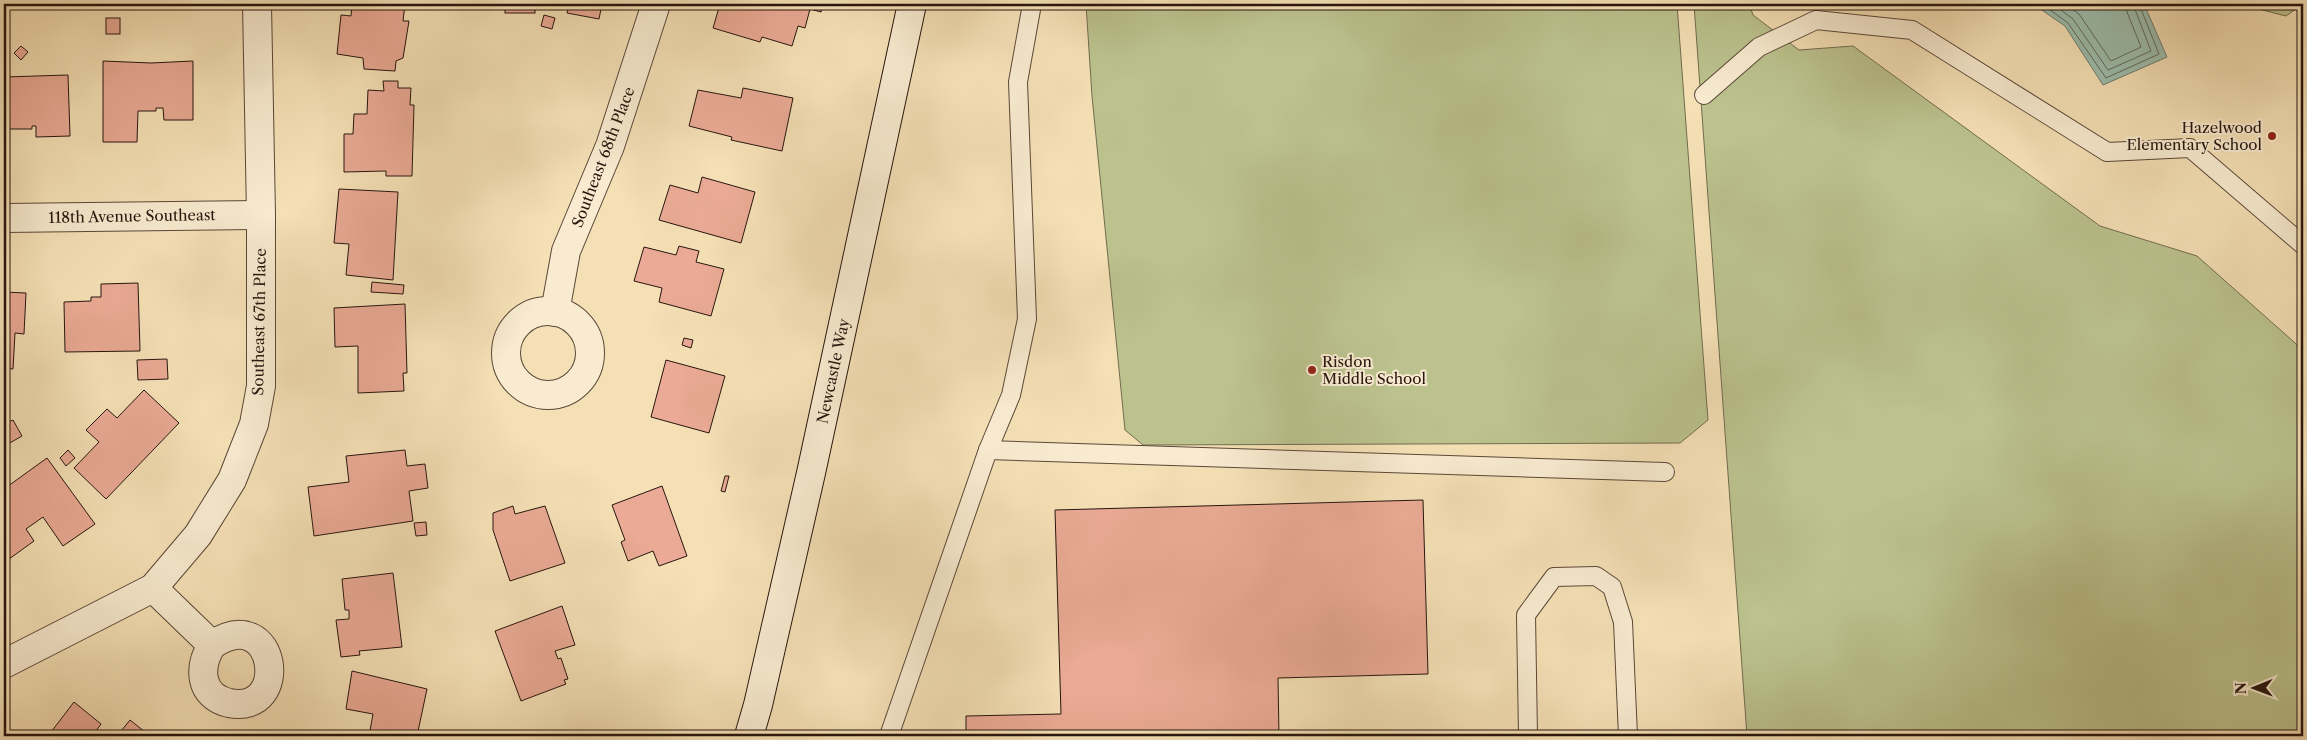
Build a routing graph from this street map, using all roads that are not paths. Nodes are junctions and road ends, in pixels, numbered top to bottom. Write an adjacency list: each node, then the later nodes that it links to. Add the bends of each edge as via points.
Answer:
1 (257, 4): 6 (street, Southeast 67th Place)
2 (656, 4): 9 (street, Southeast 68th Place, via 610,146 566,251)
3 (912, 4): 15 (street, Newcastle Way, via 811,473)
4 (1032, 4): 10 (lane, via 1018,82 1027,319 1011,395)
5 (1704, 95): 8 (lane, via 1759,47 1816,20 1912,30 2107,152 2190,148)
6 (261, 215): 7 (street, 118th Avenue Southeast); 12 (street, Southeast 67th Place, via 261,386 254,424 232,480 198,535)
7 (4, 218)
8 (2303, 245)
9 (555, 312): 9 (street, via 535,312 522,319 506,343 510,372 518,383 547,403 573,386 583,376 589,362 590,348 585,334 576,322)
10 (988, 450): 11 (lane); 16 (lane)
11 (1665, 472)
12 (153, 588): 13 (street); 14 (street)
13 (212, 645)
14 (4, 664)
15 (749, 736)
16 (890, 736)
17 (1528, 736): 18 (lane, via 1526,615 1554,577 1596,576 1612,587 1623,622)
18 (1628, 736)

